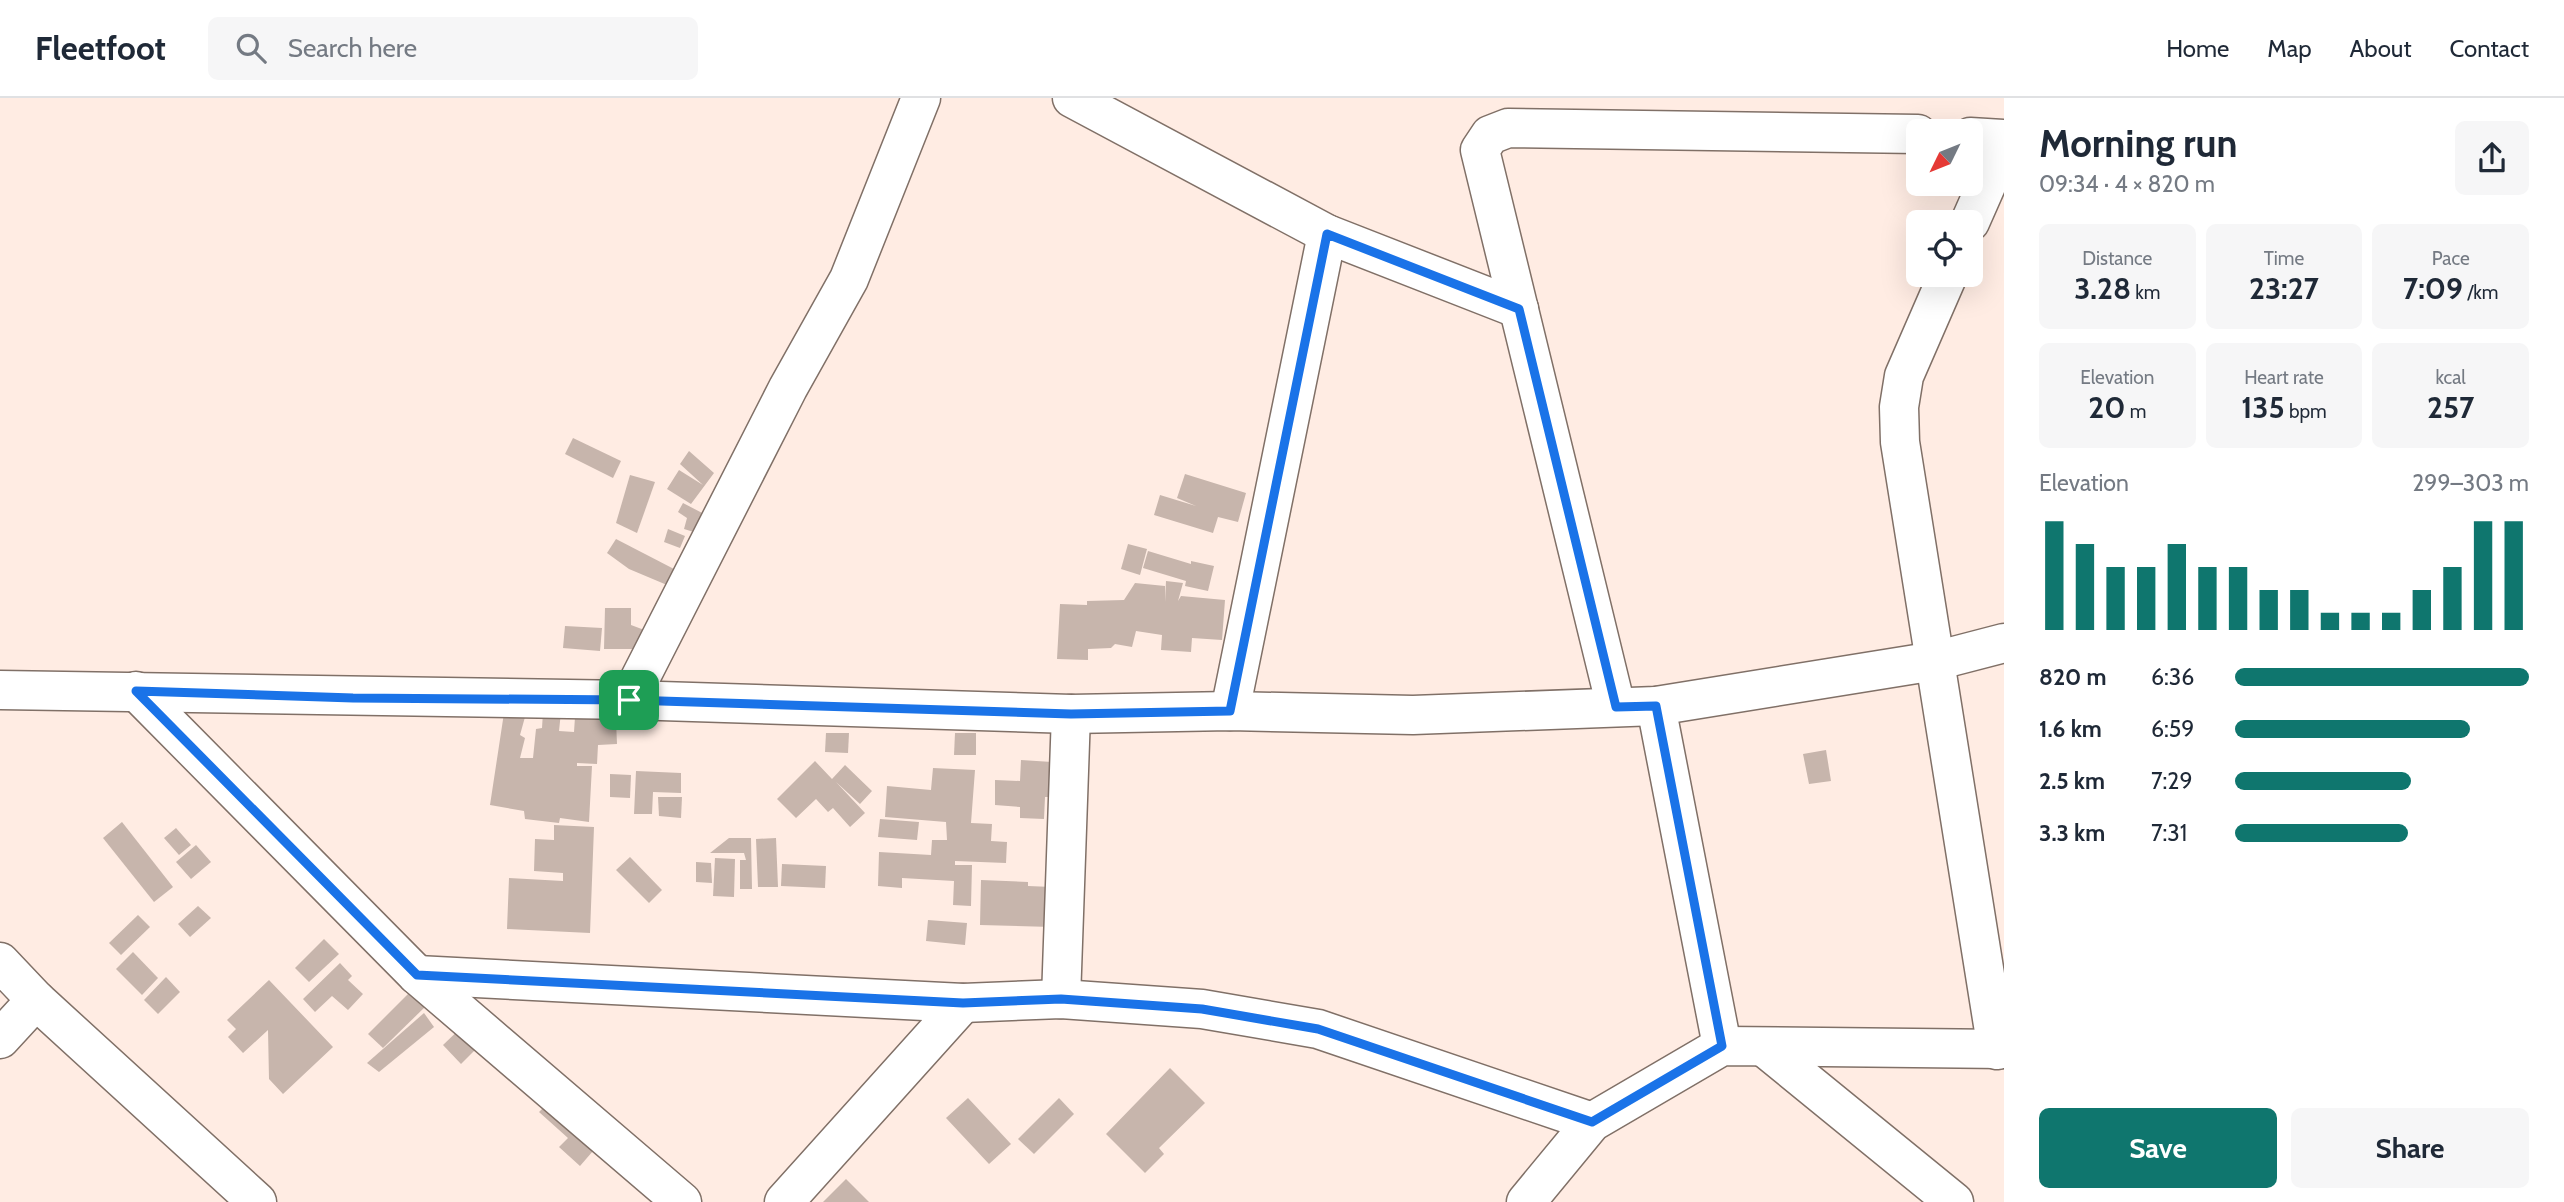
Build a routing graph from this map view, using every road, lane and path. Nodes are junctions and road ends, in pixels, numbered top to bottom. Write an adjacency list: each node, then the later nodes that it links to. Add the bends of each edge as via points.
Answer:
1 (921, 98): 15 (street, via 849,279 788,388)
2 (1072, 98): 8 (street)
3 (1906, 134): 10 (street, via 1508,128 1490,135 1480,150)
4 (1983, 138): 5 (street)
5 (2004, 139)
6 (2004, 145): 7 (street)
7 (1975, 210)
8 (1327, 234): 10 (street); 18 (street)
9 (1943, 287): 12 (street, via 1904,376 1899,407 1900,442)
10 (1519, 309): 17 (street)
11 (2004, 643): 12 (street)
12 (1935, 661): 16 (street); 28 (street)
13 (0, 690): 14 (street)
14 (136, 691): 15 (street); 21 (street)
15 (629, 700): 19 (street)
16 (1656, 706): 17 (street); 26 (street)
17 (1616, 707): 18 (street, via 1413,715)
18 (1230, 711): 19 (street)
19 (1071, 714): 22 (street)
20 (0, 962): 23 (street)
21 (417, 975): 24 (street); 31 (street)
22 (1061, 999): 24 (street); 29 (street, via 1202,1009 1318,1029)
23 (36, 1000): 25 (street); 30 (street)
24 (963, 1003): 32 (street)
25 (0, 1039)
26 (1722, 1046): 27 (street); 29 (street)
27 (1764, 1046): 28 (street); 34 (street)
28 (2000, 1050)
29 (1592, 1122): 33 (street)
30 (257, 1202)
31 (682, 1202)
32 (784, 1202)
33 (1526, 1202)
34 (1954, 1202)

